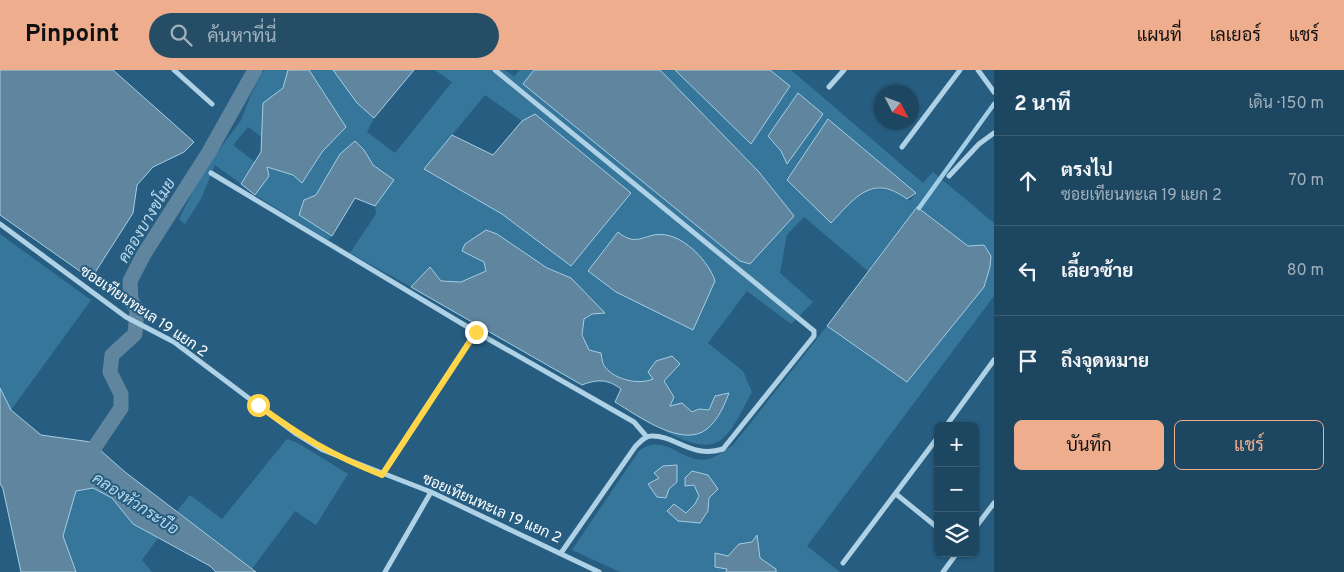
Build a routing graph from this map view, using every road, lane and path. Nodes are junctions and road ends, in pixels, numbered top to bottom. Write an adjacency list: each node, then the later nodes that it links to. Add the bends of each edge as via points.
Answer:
1 (174, 70): 8 (street)
2 (495, 70): 17 (street, via 814,330 814,336 723,449 698,451 658,437)
3 (844, 70): 6 (street)
4 (960, 70): 10 (street)
5 (978, 70): 7 (street)
6 (829, 88)
7 (994, 92)
8 (212, 104)
9 (994, 133): 12 (street)
10 (902, 147)
11 (211, 173): 14 (street)
12 (949, 176)
13 (0, 224): 19 (street, ซอยเทียนทะเล 19 แยก 2, via 126,317 174,342 295,433 323,450)
14 (476, 332): 17 (street, via 634,422); 19 (street)
15 (994, 360): 16 (street)
16 (949, 422)
17 (647, 437): 25 (street, via 635,447)
18 (934, 442): 21 (street)
19 (382, 475): 20 (street, ซอยเทียนทะเล 19 แยก 2)
20 (431, 492): 25 (street, ซอยเทียนทะเล 19 แยก 2); 28 (street)
21 (896, 494): 24 (street); 27 (street)
22 (994, 503): 23 (street)
23 (979, 523)
24 (934, 525)
25 (561, 553): 29 (street, ซอยเทียนทะเล 19 แยก 2)
26 (953, 557): 30 (street)
27 (843, 563)
28 (385, 572)
29 (599, 572)
30 (943, 572)

